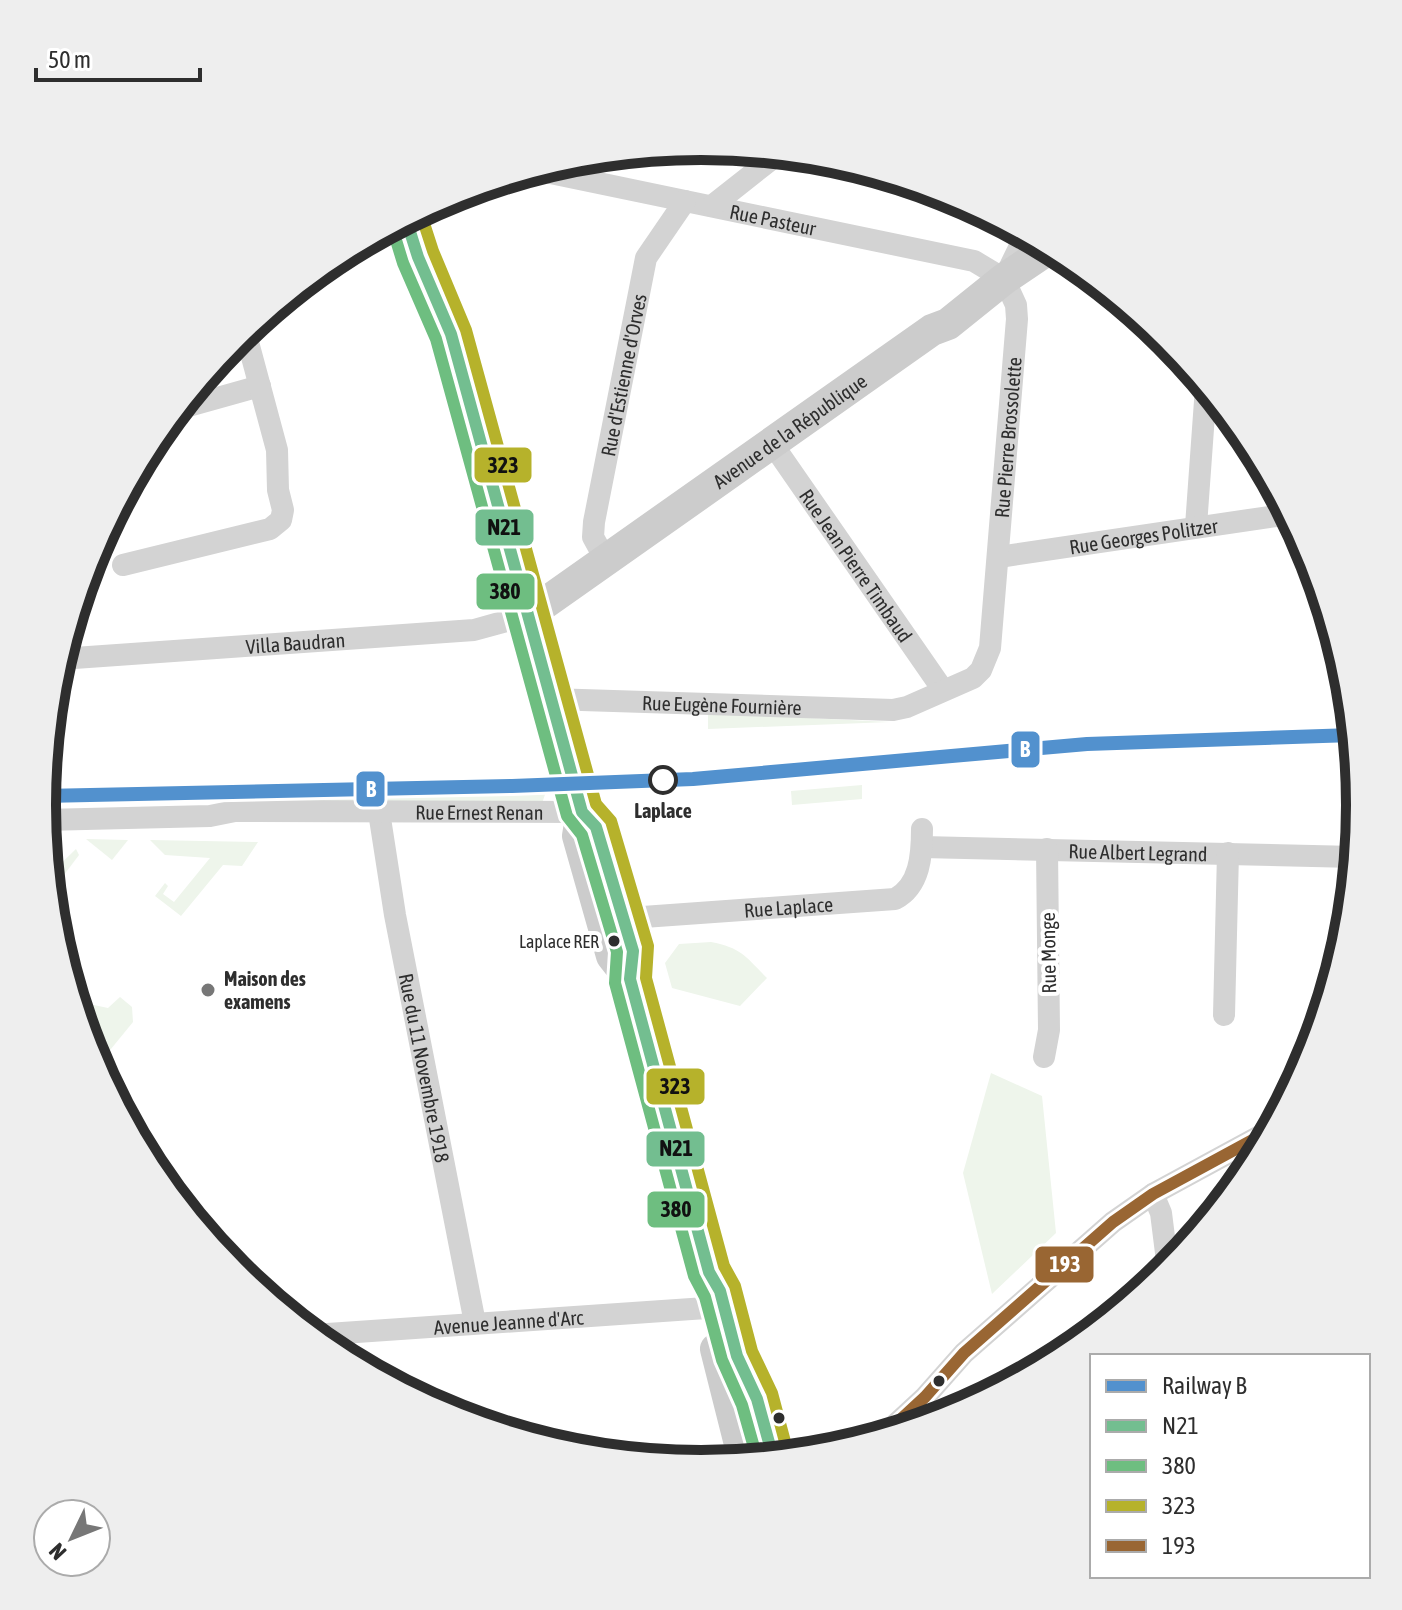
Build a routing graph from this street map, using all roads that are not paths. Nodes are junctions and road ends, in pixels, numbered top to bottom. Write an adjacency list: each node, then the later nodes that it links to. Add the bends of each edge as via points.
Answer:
1 (766, 164): 4 (street)
2 (561, 175): 3 (street, Rue Pasteur)
3 (685, 201): 4 (street, Rue Pasteur); 17 (street, Rue d'Estienne d'Orves, via 646,258 594,522 593,537)
4 (712, 206): 8 (street, Rue Pasteur, via 974,261)
5 (410, 230): 19 (main road, via 451,334)
6 (1020, 244): 8 (street)
7 (1039, 256): 8 (main road, Avenue de la République)
8 (1004, 279): 13 (main road, Avenue de la République, via 948,324); 16 (street, Rue Pierre Brossolette, via 1017,319)
9 (249, 345): 10 (street)
10 (260, 386): 12 (street); 18 (street, via 277,450 283,510 279,523)
11 (1205, 402): 15 (street)
12 (196, 404)
13 (771, 442): 17 (main road, Avenue de la République); 21 (street, Rue Jean Pierre Timbaud)
14 (1277, 516): 15 (street, Rue Georges Politzer)
15 (1196, 526): 16 (street, Rue Georges Politzer)
16 (999, 557): 21 (street, Rue Pierre Brossolette, via 990,648 981,670)
17 (605, 559): 19 (main road, Avenue de la République)
18 (123, 565)
19 (528, 615): 20 (street, Villa Baudran, via 474,630); 22 (main road)
20 (73, 658)
21 (943, 690): 22 (street, Rue Eugène Fournière, via 893,710)
22 (550, 699): 24 (main road)
23 (379, 812): 24 (street, Rue Ernest Renan); 25 (street, Rue Ernest Renan, via 235,811); 38 (street, Rue du 11 Novembre 1918)
24 (582, 812): 30 (main road, via 578,836)
25 (56, 820)
26 (922, 838): 27 (street, Rue Albert Legrand); 30 (street, Rue Laplace, via 914,883 895,899)
27 (1047, 849): 28 (street, Rue Albert Legrand); 32 (street, Rue Monge, via 1049,1030)
28 (1228, 853): 29 (street, Rue Albert Legrand); 31 (street)
29 (1344, 857)
30 (612, 919): 36 (main road, via 612,956 630,979)
31 (1224, 1015)
32 (1044, 1057)
33 (1252, 1140): 34 (street)
34 (1153, 1194): 35 (street); 41 (street, via 1113,1222 964,1353)
35 (1166, 1252)
36 (709, 1272): 37 (main road); 40 (main road, via 720,1291 737,1356)
37 (706, 1308): 38 (street, Avenue Jeanne d'Arc); 40 (main road)
38 (475, 1323): 39 (street, Avenue Jeanne d'Arc)
39 (332, 1334)
40 (737, 1387): 42 (main road, via 757,1399); 43 (street); 44 (main road)
41 (903, 1418)
42 (770, 1446)
43 (751, 1448)
44 (743, 1449)

